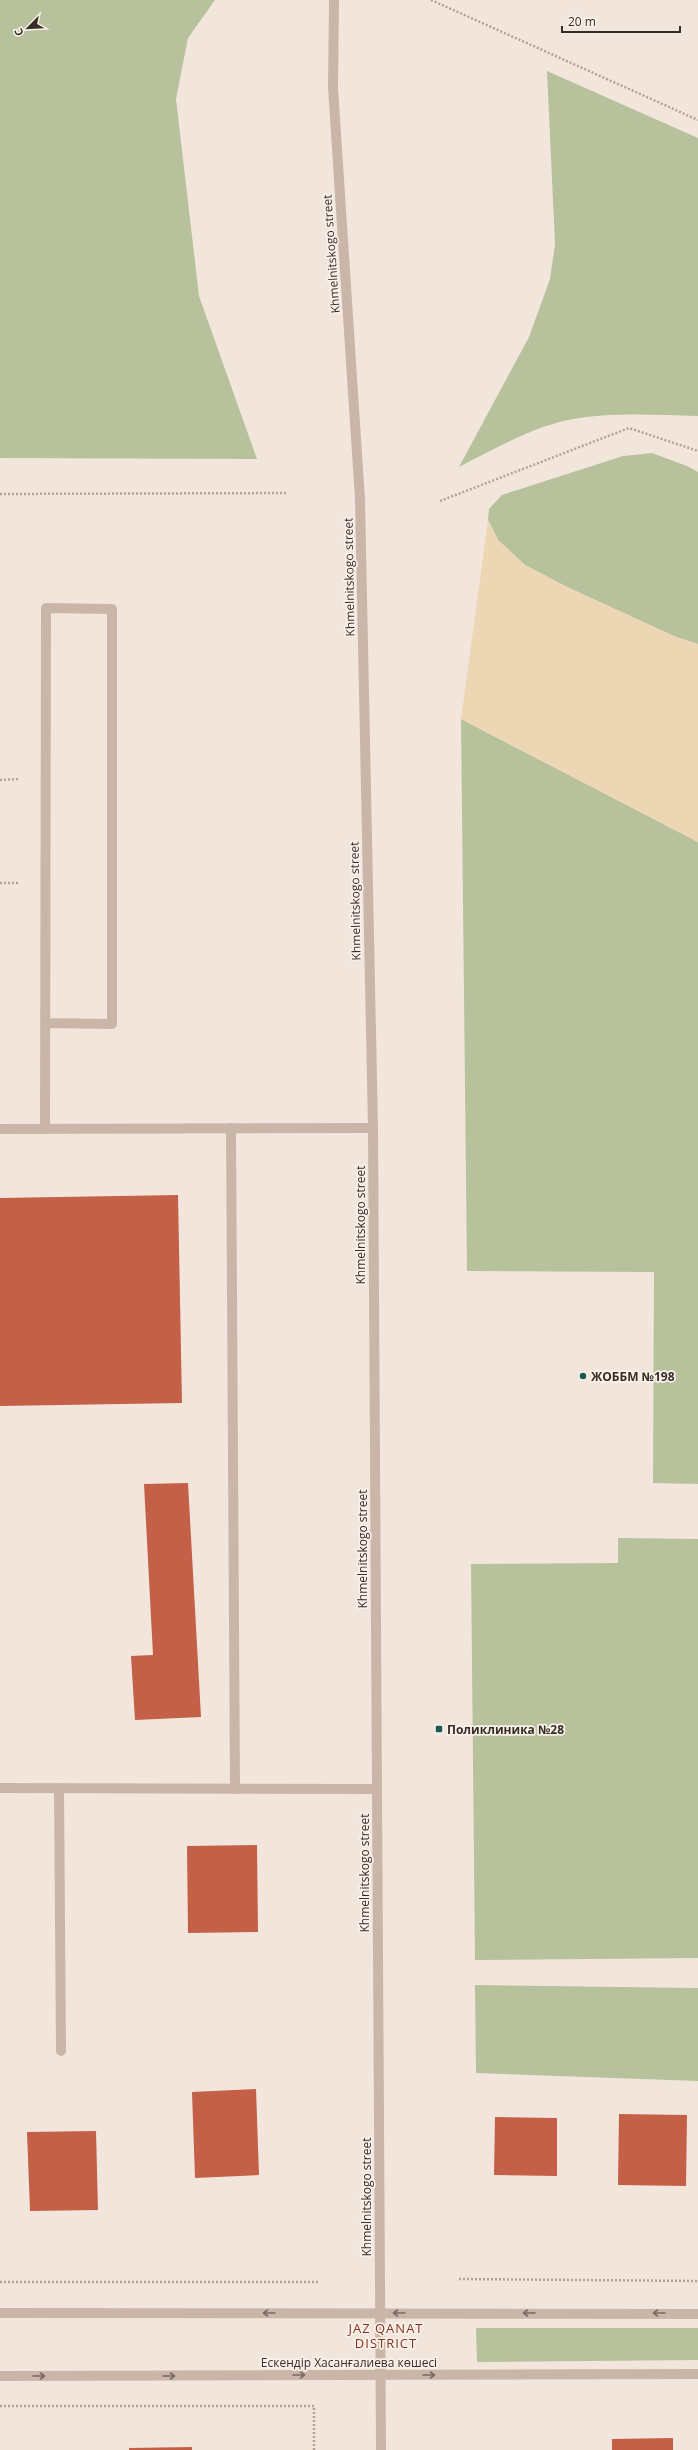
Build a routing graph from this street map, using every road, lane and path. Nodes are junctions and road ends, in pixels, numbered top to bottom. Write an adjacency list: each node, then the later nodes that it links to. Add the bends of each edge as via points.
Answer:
1 (334, 0): 10 (street, Khmelnitskogo street, via 333,88 360,499)
2 (432, 0): 3 (path)
3 (698, 120)
4 (698, 451): 7 (path, via 629,428)
5 (288, 493): 6 (path)
6 (0, 494)
7 (440, 501)
8 (45, 1023): 8 (street, via 46,608 112,609 112,1024); 12 (street)
9 (231, 1128): 10 (street); 12 (street); 15 (street)
10 (373, 1128): 16 (street, Khmelnitskogo street)
11 (0, 1129): 12 (street)
12 (45, 1129)
13 (0, 1788): 14 (street)
14 (59, 1788): 15 (street); 17 (street)
15 (235, 1789): 16 (street)
16 (377, 1789): 23 (street, Khmelnitskogo street)
17 (61, 2051)
18 (459, 2279): 19 (path)
19 (698, 2281)
20 (0, 2282): 21 (path)
21 (318, 2282)
22 (0, 2313): 23 (street, one-way to 22)
23 (380, 2313): 24 (street, one-way to 23); 26 (street, Khmelnitskogo street)
24 (698, 2314)
25 (698, 2374): 26 (street, Ескендір Хасанғалиева көшесі, one-way to 25)
26 (380, 2375): 27 (street, Ескендір Хасанғалиева көшесі, one-way to 26); 30 (street, Khmelnitskogo street)
27 (0, 2376)
28 (0, 2406): 29 (path, via 314,2406)
29 (314, 2450)
30 (381, 2450)

